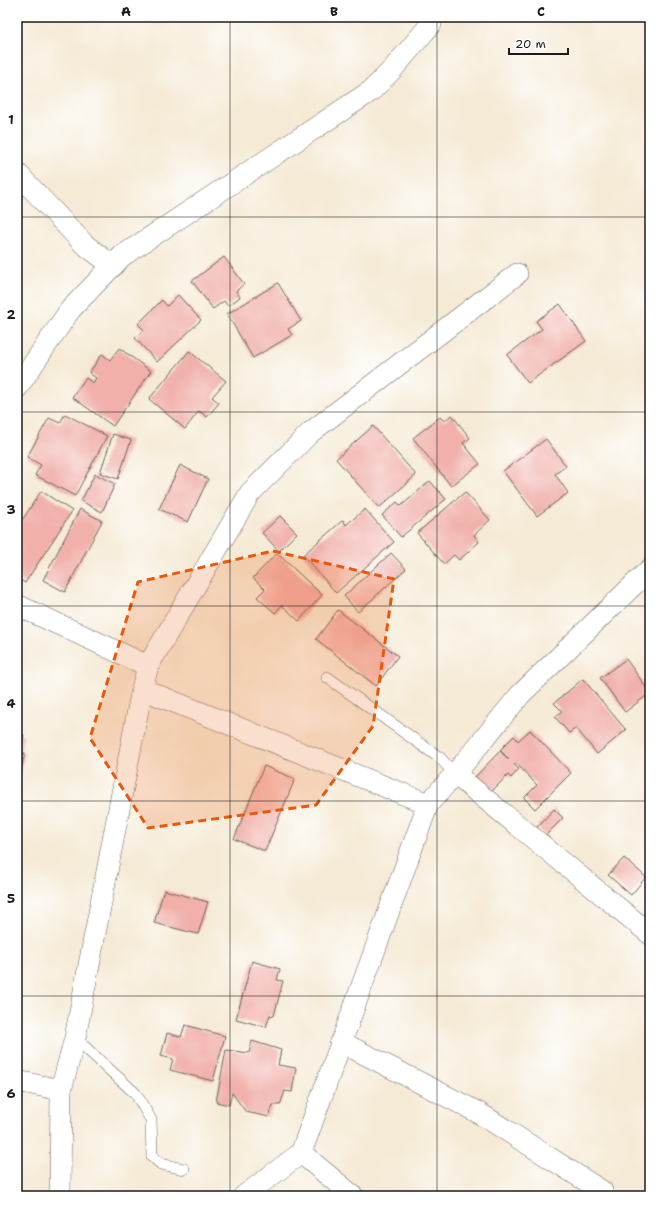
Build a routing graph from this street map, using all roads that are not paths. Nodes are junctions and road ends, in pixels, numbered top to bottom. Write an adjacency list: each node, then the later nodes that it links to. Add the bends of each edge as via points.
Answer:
1 (431, 24): 3 (street, via 371,91 122,256)
2 (17, 173): 3 (street, via 84,244)
3 (113, 266): 5 (street, via 70,310)
4 (517, 274): 8 (street, via 311,432 270,471 250,493)
5 (17, 388)
6 (650, 569): 11 (street, via 520,696)
7 (17, 605): 8 (street)
8 (148, 666): 10 (street)
9 (327, 677): 11 (lane, via 440,758)
10 (142, 689): 12 (street); 14 (street)
11 (455, 774): 12 (street); 13 (street)
12 (428, 804): 15 (street)
13 (650, 934)
14 (74, 1038): 17 (street); 19 (lane, via 136,1094 151,1120 152,1156 161,1164)
15 (341, 1042): 18 (street); 20 (street, via 479,1113)
16 (17, 1081): 17 (street)
17 (61, 1090): 21 (street)
18 (301, 1153): 22 (street); 23 (street)
19 (184, 1169)
20 (602, 1191)
21 (60, 1196)
22 (244, 1196)
23 (353, 1196)

